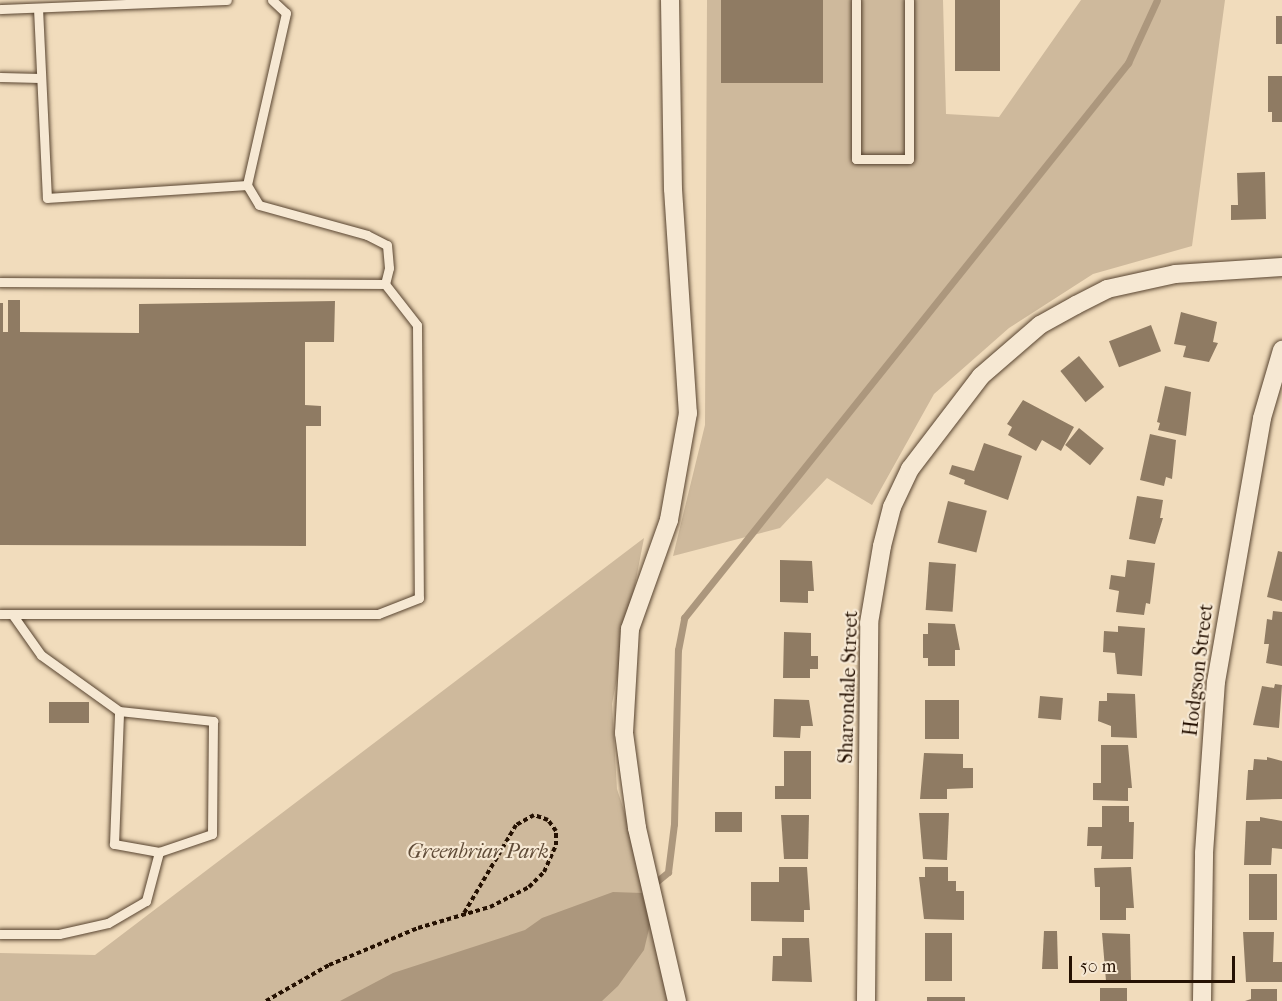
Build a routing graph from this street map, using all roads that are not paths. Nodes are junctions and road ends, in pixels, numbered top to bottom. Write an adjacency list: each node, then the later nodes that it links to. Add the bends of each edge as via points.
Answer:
1 (227, 0): 6 (lane)
2 (272, 0): 10 (lane, via 286,14)
3 (670, 0): 20 (street, via 673,189 688,413 669,520 630,629 624,733 637,828)
4 (856, 0): 5 (lane, via 856,159 909,159)
5 (909, 0)
6 (38, 8): 7 (lane); 9 (lane)
7 (0, 9)
8 (0, 77): 9 (lane)
9 (40, 78): 10 (lane, via 47,198)
10 (247, 185): 13 (lane, via 259,205 367,235 387,245 389,268)
11 (1282, 267): 21 (street, Sharondale Street, via 1175,274 1107,289 1076,305 1040,325 981,376 910,469 892,507 869,623)
12 (0, 282): 13 (lane)
13 (385, 284): 16 (lane, via 417,325 419,598 378,614)
14 (1282, 350): 22 (street, Hodgson Street, via 1262,418 1216,682 1204,854)
15 (0, 614): 16 (lane)
16 (12, 614): 17 (lane, via 41,655)
17 (119, 711): 18 (lane, via 114,843); 18 (lane, via 213,721 212,834)
18 (159, 852): 19 (lane, via 146,901 108,923 58,934)
19 (0, 934)
20 (677, 1001)
21 (866, 1001)
22 (1202, 1001)

